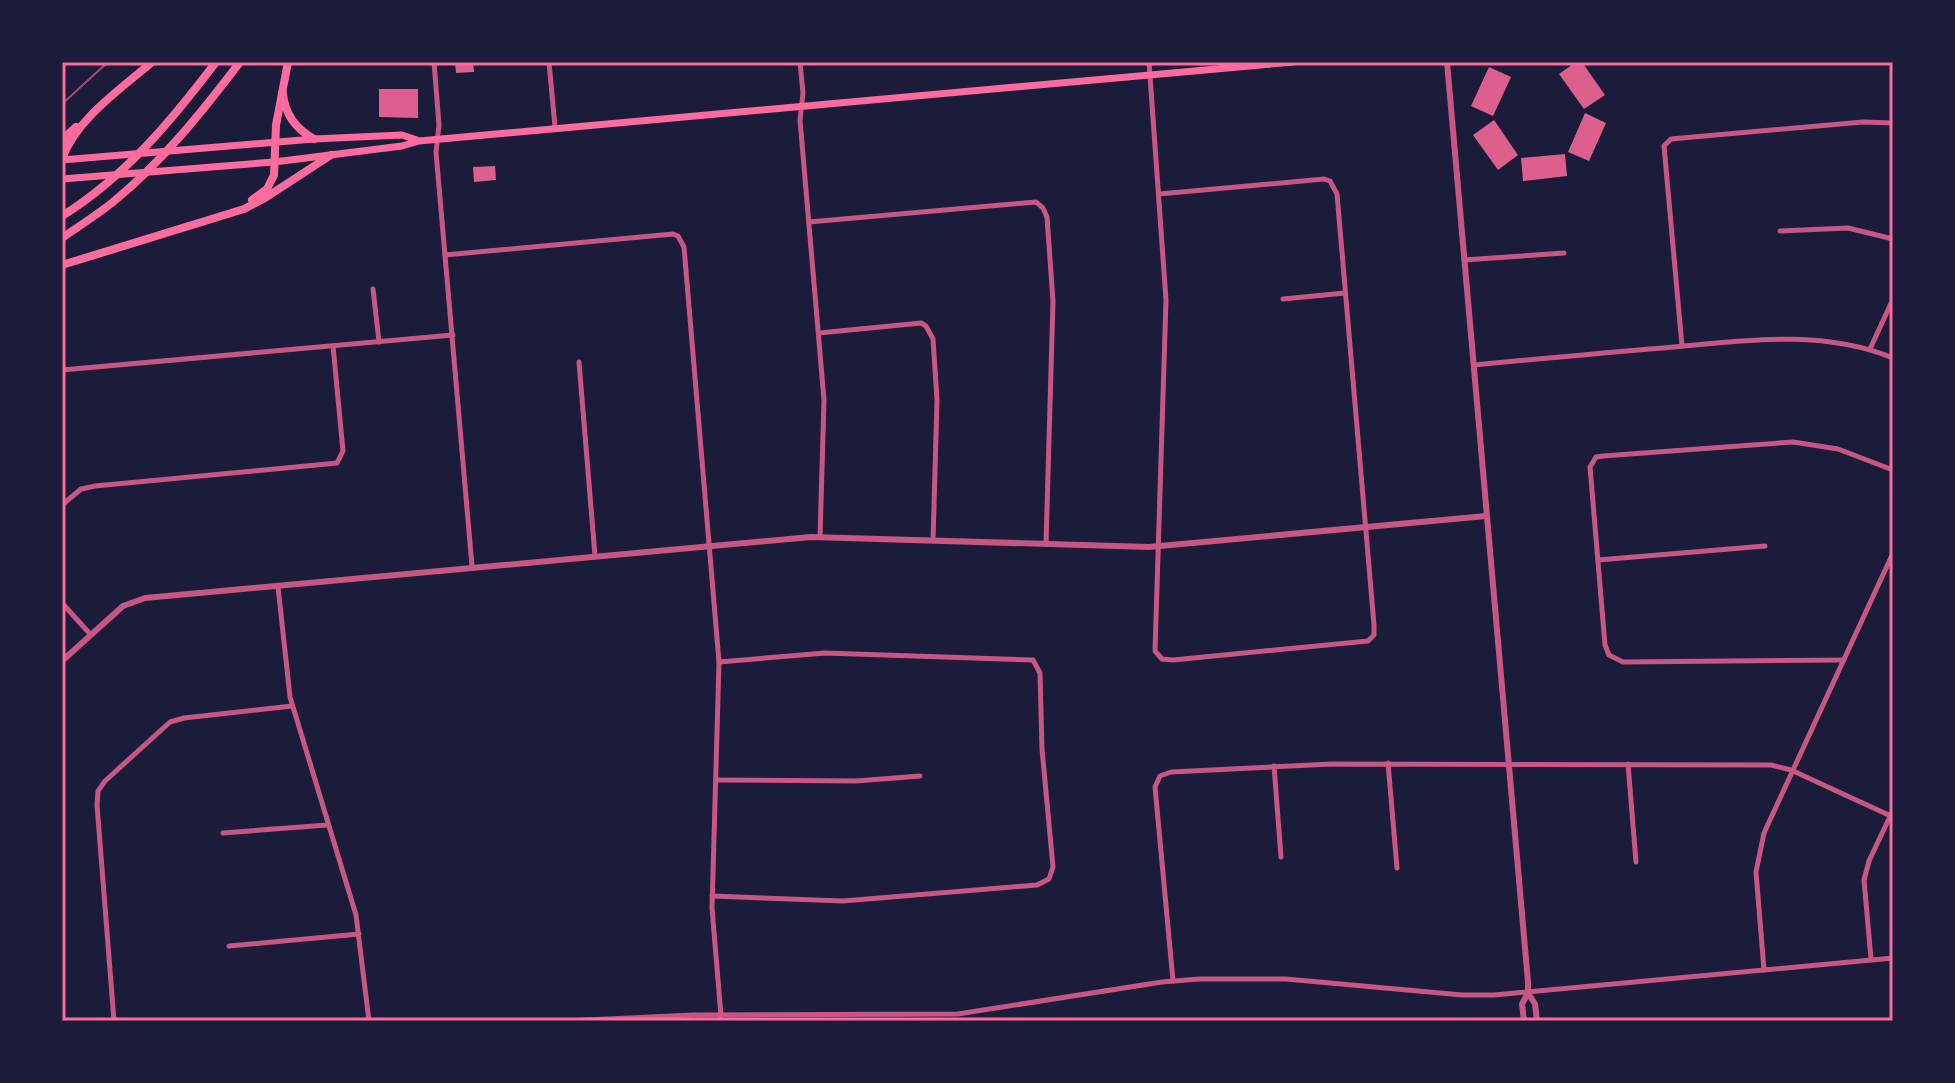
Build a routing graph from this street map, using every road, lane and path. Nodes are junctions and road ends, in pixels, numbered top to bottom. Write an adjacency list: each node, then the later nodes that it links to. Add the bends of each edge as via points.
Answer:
1 (152, 62): 14 (highway)
2 (216, 62): 27 (highway, via 112,180)
3 (240, 62): 31 (highway, via 189,127 114,202)
4 (288, 62): 12 (highway)
5 (434, 62): 18 (street)
6 (549, 62): 16 (street)
7 (800, 62): 13 (street)
8 (1149, 62): 11 (street)
9 (1293, 62): 11 (main road)
10 (1447, 62): 35 (street)
11 (1149, 75): 13 (main road); 26 (street)
12 (284, 78): 17 (highway, via 287,113); 21 (highway)
13 (801, 105): 16 (main road); 28 (street)
14 (93, 115): 19 (highway); 23 (highway, via 69,141)
15 (1893, 123): 45 (street, via 1667,142)
16 (555, 127): 18 (main road)
17 (314, 139): 20 (main road, via 402,135); 21 (main road)
18 (438, 139): 20 (main road); 34 (street)
19 (62, 140)
20 (419, 141): 22 (main road)
21 (274, 142): 23 (main road); 24 (highway)
22 (331, 155): 24 (main road); 29 (highway, via 256,204)
23 (62, 159)
24 (274, 162): 25 (main road); 29 (highway, via 271,183 262,194)
25 (62, 179)
26 (1159, 194): 38 (street, via 1330,181 1337,194); 59 (street, via 1166,300)
27 (62, 216)
28 (809, 222): 41 (street); 57 (street, via 1036,202 1043,208 1053,301)
29 (185, 227): 36 (highway)
30 (1780, 231): 32 (street, via 1848,228)
31 (62, 238)
32 (1893, 239)
33 (1564, 253): 35 (street)
34 (445, 255): 42 (street); 58 (street, via 678,236 684,247)
35 (1463, 260): 49 (street)
36 (62, 265)
37 (373, 289): 43 (street)
38 (1345, 293): 39 (street); 54 (street)
39 (1283, 299)
40 (1893, 299): 46 (street)
41 (819, 333): 55 (street, via 825,409); 56 (street, via 921,323 929,330 937,400)
42 (453, 335): 43 (street); 64 (street)
43 (379, 342): 44 (street)
44 (333, 346): 50 (street); 52 (street, via 343,451 337,463 95,486 81,489)
45 (1682, 346): 46 (street, via 1795,339); 49 (street)
46 (1870, 349): 47 (street)
47 (1893, 358)
48 (579, 362): 62 (street)
49 (1473, 365): 53 (street)
50 (62, 370)
51 (1893, 470): 63 (street, via 1838,449 1793,442 1596,457 1590,473)
52 (62, 505)
53 (1486, 516): 54 (street); 73 (street)
54 (1365, 528): 59 (street); 59 (street, via 1374,625 1368,641 1173,660 1162,659 1154,645)
55 (820, 537): 56 (street); 58 (street)
56 (933, 541): 57 (street)
57 (1046, 544): 59 (street)
58 (710, 546): 62 (street); 70 (street)
59 (1158, 546)
60 (1765, 546): 63 (street)
61 (1893, 553): 68 (street)
62 (595, 556): 64 (street)
63 (1598, 560): 68 (street, via 1606,651 1623,662)
64 (472, 566): 65 (street)
65 (278, 587): 67 (street, via 137,600); 71 (street)
66 (62, 603): 67 (street)
67 (91, 635): 69 (street)
68 (1844, 660): 76 (street)
69 (62, 661)
70 (719, 662): 78 (street); 85 (street, via 825,653 1033,660 1040,673 1053,867 1049,879 1037,885 876,899)
71 (292, 706): 80 (street); 94 (street, via 170,722 100,786 97,805)
72 (1388, 763): 73 (street); 75 (street); 84 (street)
73 (1507, 764): 74 (street); 92 (street)
74 (1628, 764): 76 (street, via 1771,765); 83 (street)
75 (1274, 766): 82 (street); 91 (street, via 1171,772 1157,780)
76 (1791, 770): 79 (street); 90 (street, via 1757,859)
77 (920, 776): 78 (street)
78 (716, 780): 85 (street)
79 (1892, 814): 89 (street, via 1864,880)
80 (327, 825): 81 (street); 86 (street)
81 (223, 833)
82 (1281, 857)
83 (1636, 862)
84 (1397, 868)
85 (712, 896): 93 (street)
86 (359, 934): 87 (street); 95 (street)
87 (229, 946)
88 (1893, 958): 89 (street)
89 (1871, 959): 90 (street)
90 (1764, 970): 92 (street)
91 (1173, 981): 92 (street, via 1274,979 1462,995); 93 (street, via 958,1014)
92 (1528, 993): 97 (street, via 1522,1004); 98 (street)
93 (721, 1016): 96 (street)
94 (114, 1021)
95 (369, 1021)
96 (565, 1021)
97 (1524, 1021)
98 (1537, 1021)

